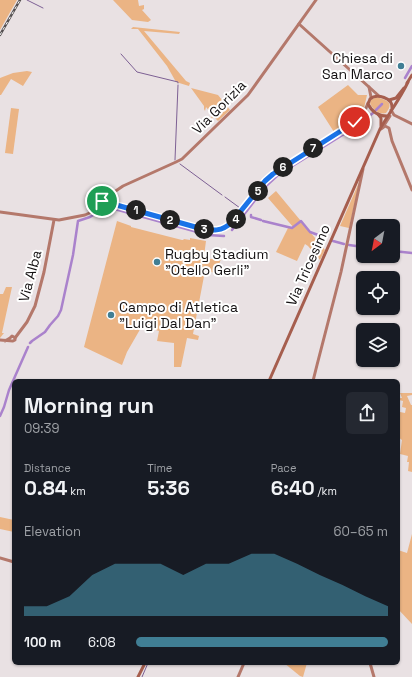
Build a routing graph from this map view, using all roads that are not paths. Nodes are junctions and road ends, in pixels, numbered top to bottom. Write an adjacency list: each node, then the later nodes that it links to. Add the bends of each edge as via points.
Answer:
1 (316, 0): 2 (street, Via Gorizia)
2 (299, 24): 4 (street); 20 (street, Via Gorizia, via 248,95 182,159 121,188)
3 (412, 75): 5 (main road)
4 (369, 87): 6 (street); 7 (street)
5 (402, 93): 8 (main road); 10 (main road)
6 (379, 96): 7 (main road); 8 (main road)
7 (371, 97): 9 (main road)
8 (389, 100): 10 (main road, via 392,104)
9 (368, 103): 11 (main road); 12 (street)
10 (391, 109): 14 (main road); 15 (street)
11 (372, 110): 12 (street); 13 (main road)
12 (364, 113): 20 (street, via 355,122 273,174 237,217 222,229 199,228)
13 (378, 114): 14 (main road); 17 (main road)
14 (389, 116): 15 (street); 17 (main road, Via Tricesimo)
15 (397, 116): 16 (street)
16 (412, 124)
17 (381, 128): 18 (main road, Via Tricesimo); 19 (street, via 389,128)
18 (364, 167): 24 (main road, Via Tricesimo); 25 (street)
19 (412, 190)
20 (104, 203): 22 (street, via 84,215)
21 (0, 212): 22 (street)
22 (54, 220): 23 (street, Via Alba, via 35,306 18,334 5,341)
23 (0, 340)
24 (270, 379)
25 (314, 379)
26 (0, 558): 27 (street)
27 (12, 561)
28 (144, 665): 31 (main road)
29 (243, 665): 32 (street)
30 (371, 665): 33 (street)
31 (138, 677)
32 (238, 677)
33 (374, 677)

